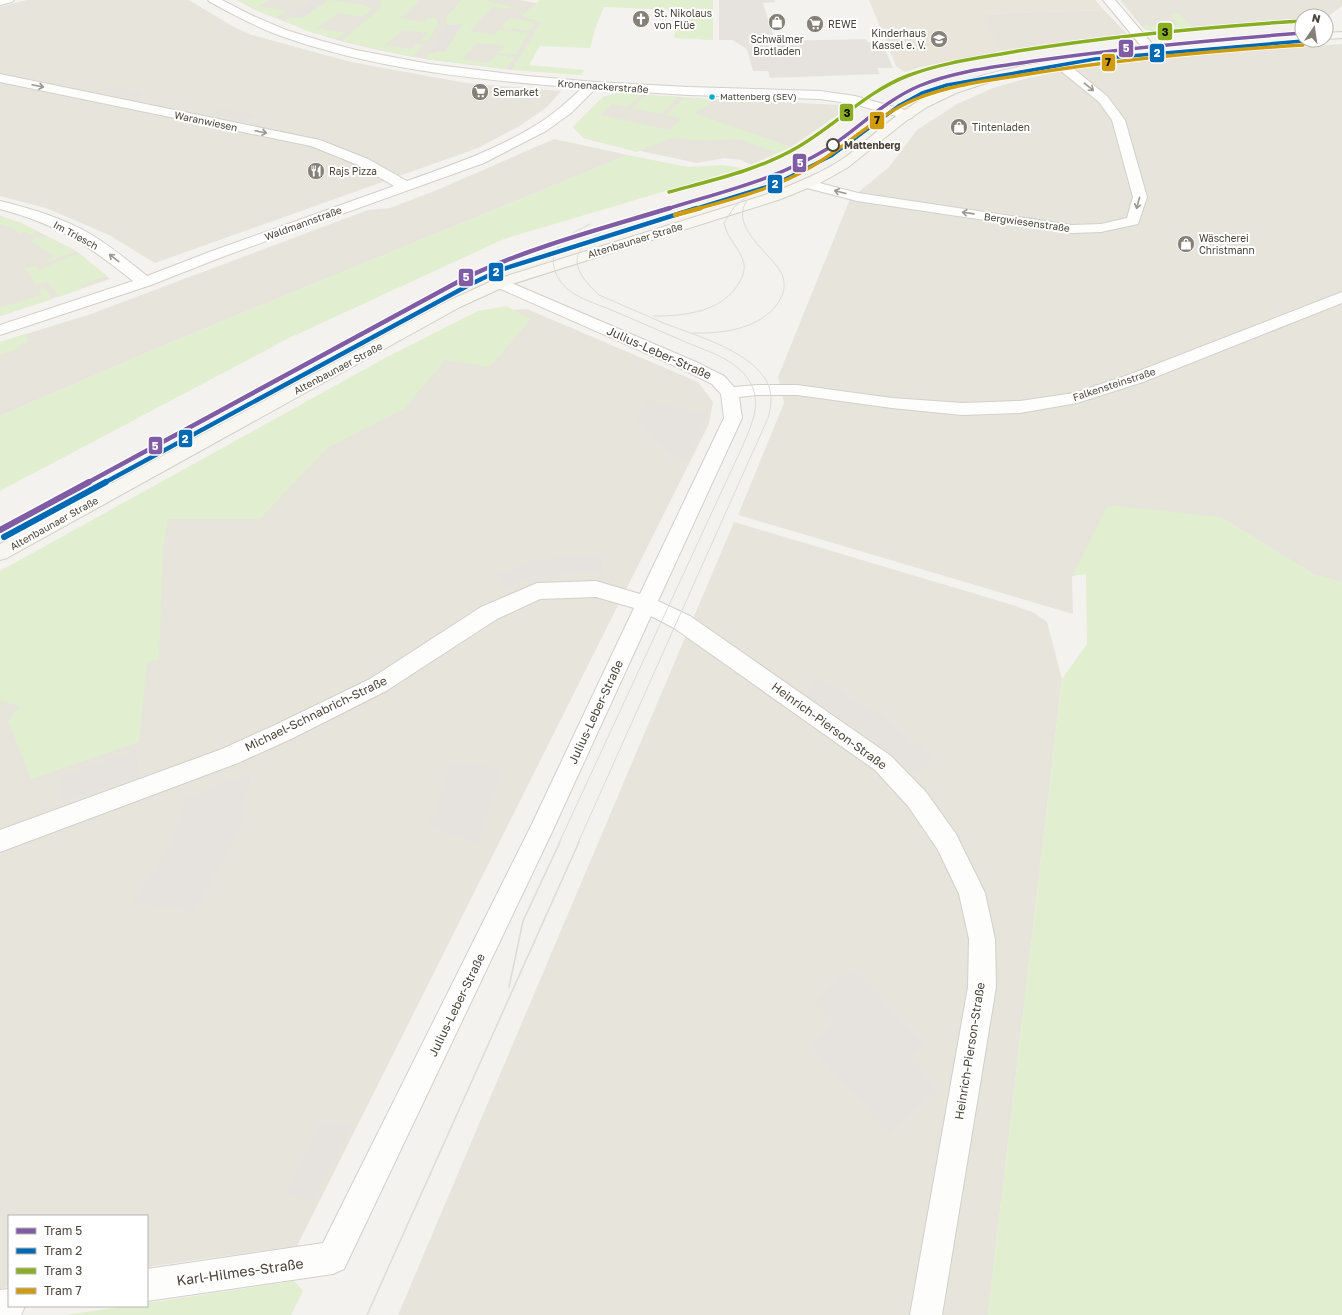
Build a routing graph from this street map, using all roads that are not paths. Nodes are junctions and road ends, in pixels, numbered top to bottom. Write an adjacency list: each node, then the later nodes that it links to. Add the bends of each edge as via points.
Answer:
1 (8, 0): 4 (street)
2 (214, 0): 9 (street, Kronenackerstraße, via 266,27 365,56 460,72)
3 (1109, 0): 6 (street)
4 (0, 2)
5 (1294, 39): 6 (main road, Altenbaunaer Straße)
6 (1151, 50): 7 (main road, Altenbaunaer Straße)
7 (1059, 63): 10 (main road, Altenbaunaer Straße, via 988,78 934,99); 11 (street, Bergwiesenstraße, one-way to 11, via 1103,99 1118,120 1140,197 1133,221 1101,228 1072,229 857,197)
8 (0, 78): 12 (street, Waranwiesen, one-way to 12, via 315,143 363,162)
9 (591, 86): 10 (street, Kronenackerstraße, via 839,97); 12 (street, Waldmannstraße, via 566,110 541,128 479,160)
10 (907, 115): 11 (main road, Altenbaunaer Straße, via 832,172)
11 (808, 184): 15 (main road, Altenbaunaer Straße)
12 (405, 186): 14 (street, Waldmannstraße)
13 (0, 205): 14 (street, Im Triesch, one-way to 13, via 97,245 63,226)
14 (145, 282): 17 (street, Waldmannstraße)
15 (500, 283): 18 (street, Julius-Leber-Straße, via 690,366 718,380); 19 (main road, Altenbaunaer Straße, via 454,304)
16 (1342, 297): 18 (street, Falkensteinstraße, via 1137,378 1077,398 1020,407 962,409 892,403 797,390)
17 (0, 330)
18 (730, 393): 20 (street, Julius-Leber-Straße, via 733,418)
19 (0, 553)
20 (647, 604): 21 (street, Michael-Schnabrich-Straße, via 596,589 537,592 489,613 378,685 283,732 230,756); 22 (street, Julius-Leber-Straße); 24 (street, Heinrich-Pierson-Straße, via 682,622 883,763 917,799 948,842 972,893 982,939 982,987)
21 (0, 841)
22 (333, 1258): 23 (street, Karl-Hilmes-Straße)
23 (148, 1285)
24 (926, 1315)

